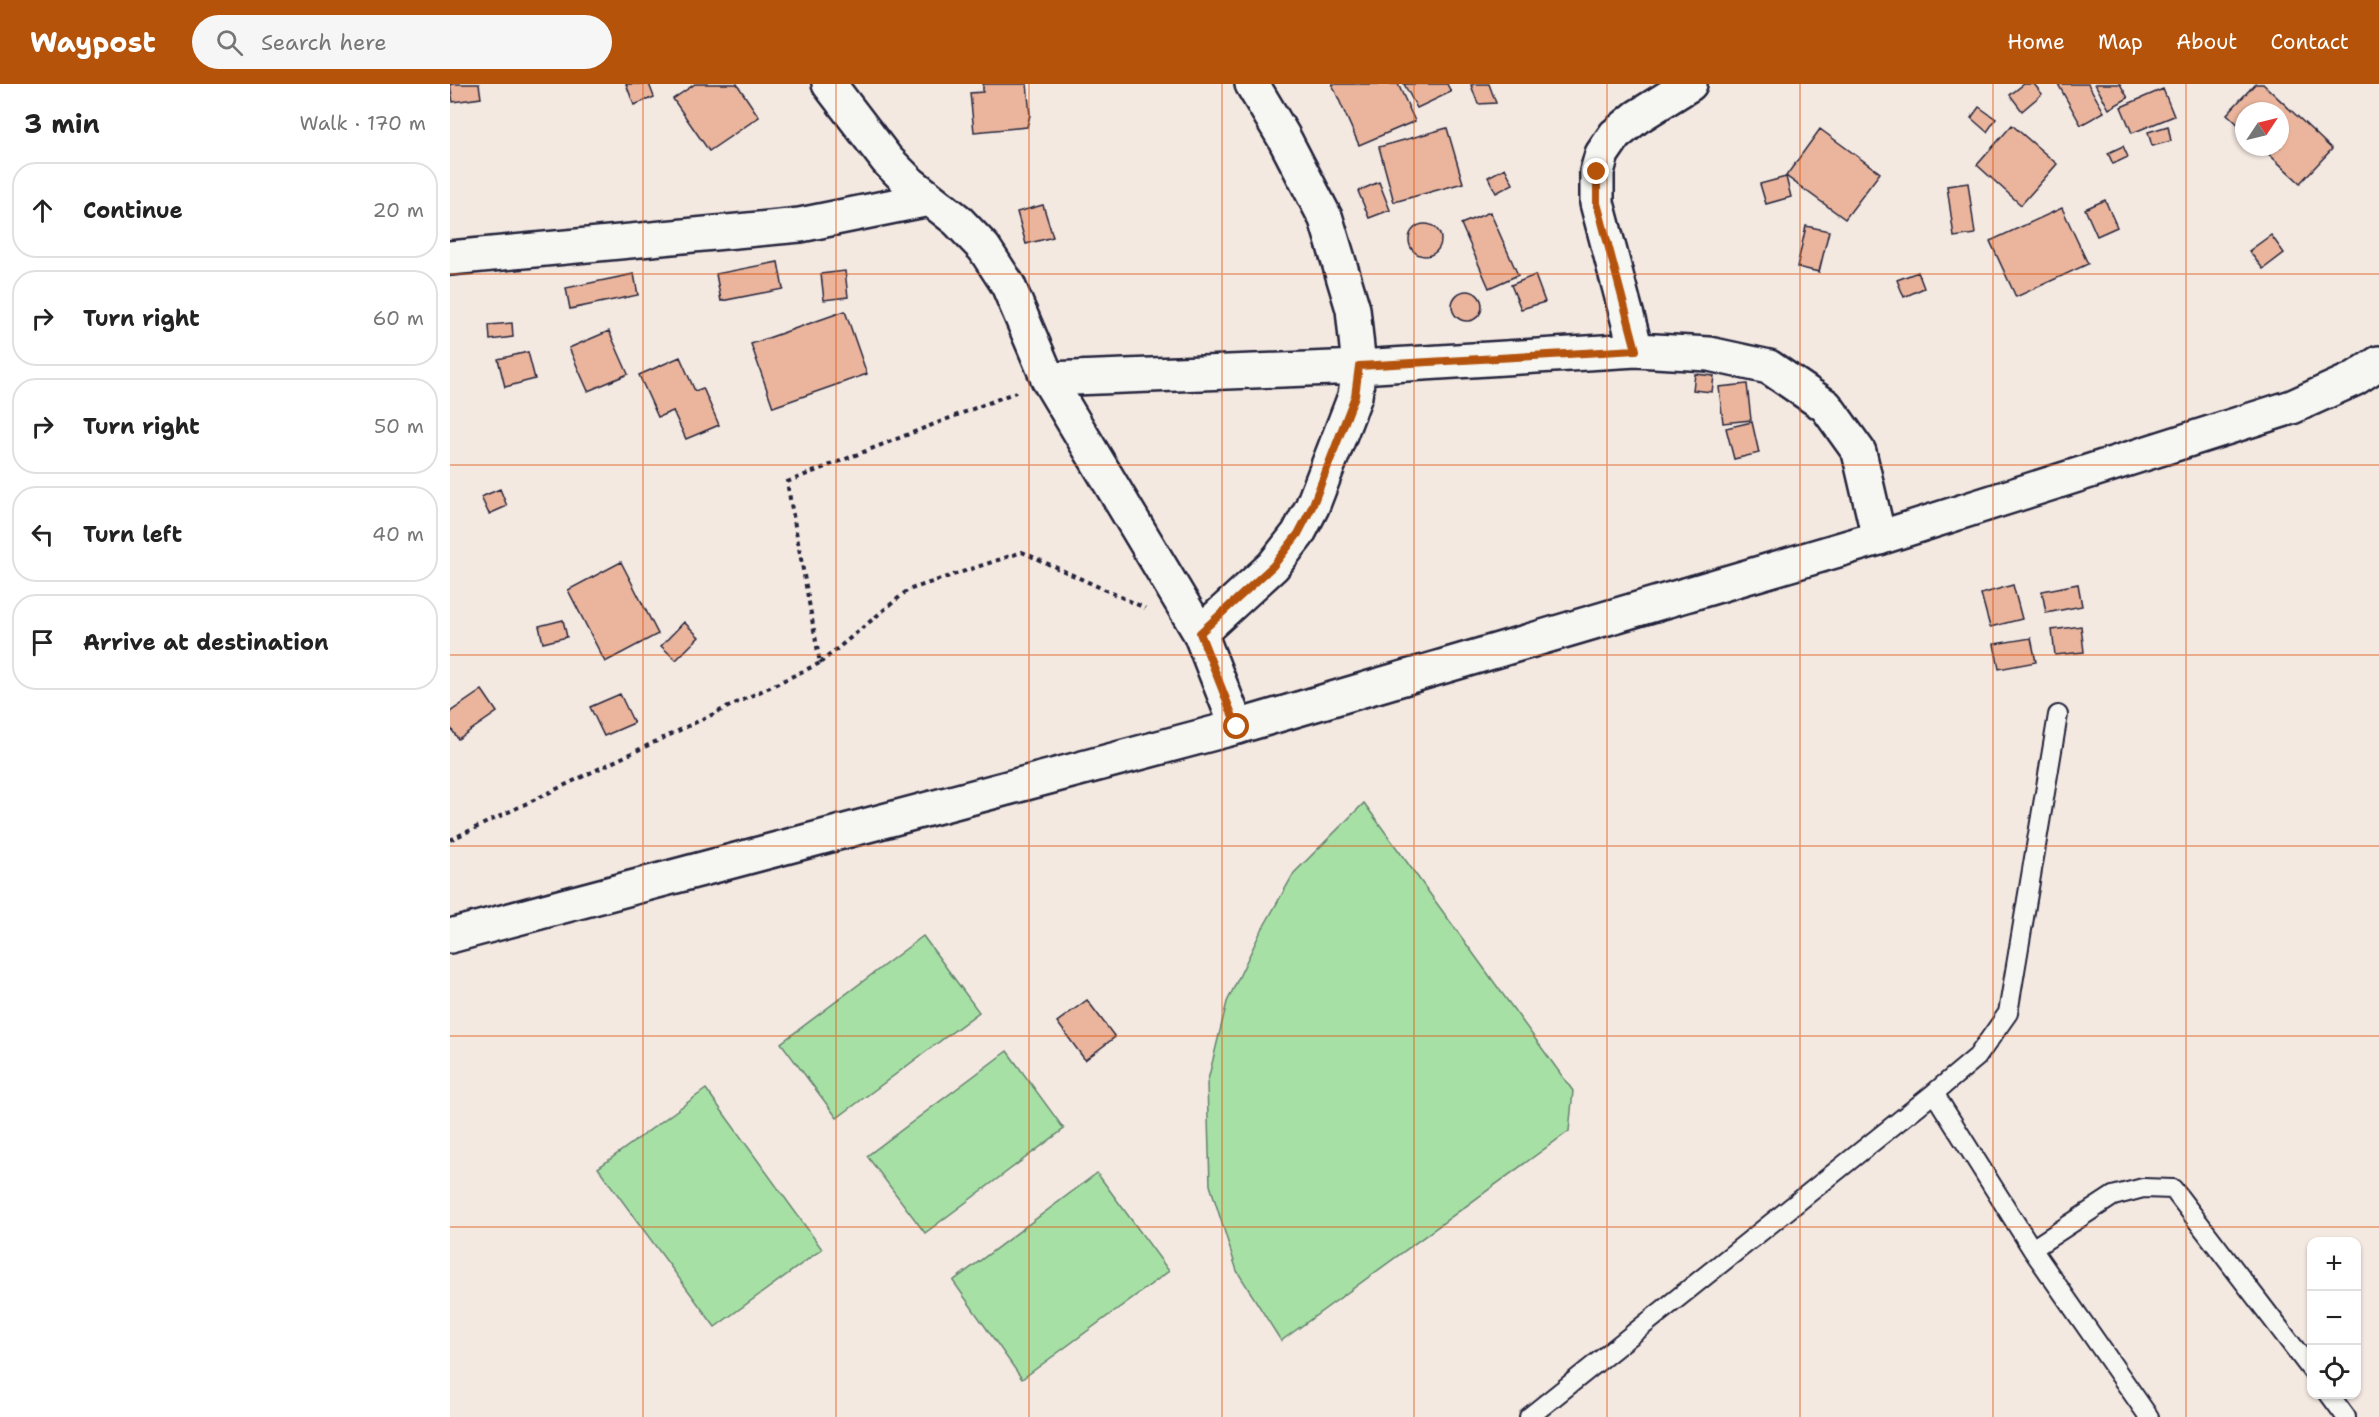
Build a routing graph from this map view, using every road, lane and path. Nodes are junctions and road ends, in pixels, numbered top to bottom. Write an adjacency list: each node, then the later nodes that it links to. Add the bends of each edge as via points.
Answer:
1 (829, 84): 4 (street, via 887,160)
2 (1252, 84): 8 (street, via 1326,219 1353,309)
3 (1690, 84): 6 (street, via 1616,135 1602,154 1597,172 1597,203)
4 (929, 199): 5 (street, via 800,225); 9 (street, via 957,220 990,257 1008,285)
5 (450, 258)
6 (1636, 350): 8 (street); 10 (street, via 1709,354 1769,367 1826,406 1859,452)
7 (2379, 363): 10 (street, via 2355,379 2292,406)
8 (1359, 366): 9 (street); 12 (street, via 1355,396 1298,534 1273,566)
9 (1048, 379): 12 (street); 13 (path, via 787,482)
10 (1879, 538): 15 (street)
11 (1148, 609): 13 (path, via 1022,552 908,590)
12 (1200, 633): 15 (street)
13 (820, 663): 16 (path)
14 (2058, 715): 18 (lane, via 2008,1013 1977,1057)
15 (1237, 727): 17 (street)
16 (450, 840)
17 (450, 936)
18 (1935, 1093): 19 (lane); 22 (lane)
19 (2032, 1249): 20 (lane, via 2113,1196 2143,1188 2174,1190); 23 (lane)
20 (2307, 1364)
21 (2332, 1399): 24 (lane)
22 (1529, 1417)
23 (2149, 1417)
24 (2346, 1417)

